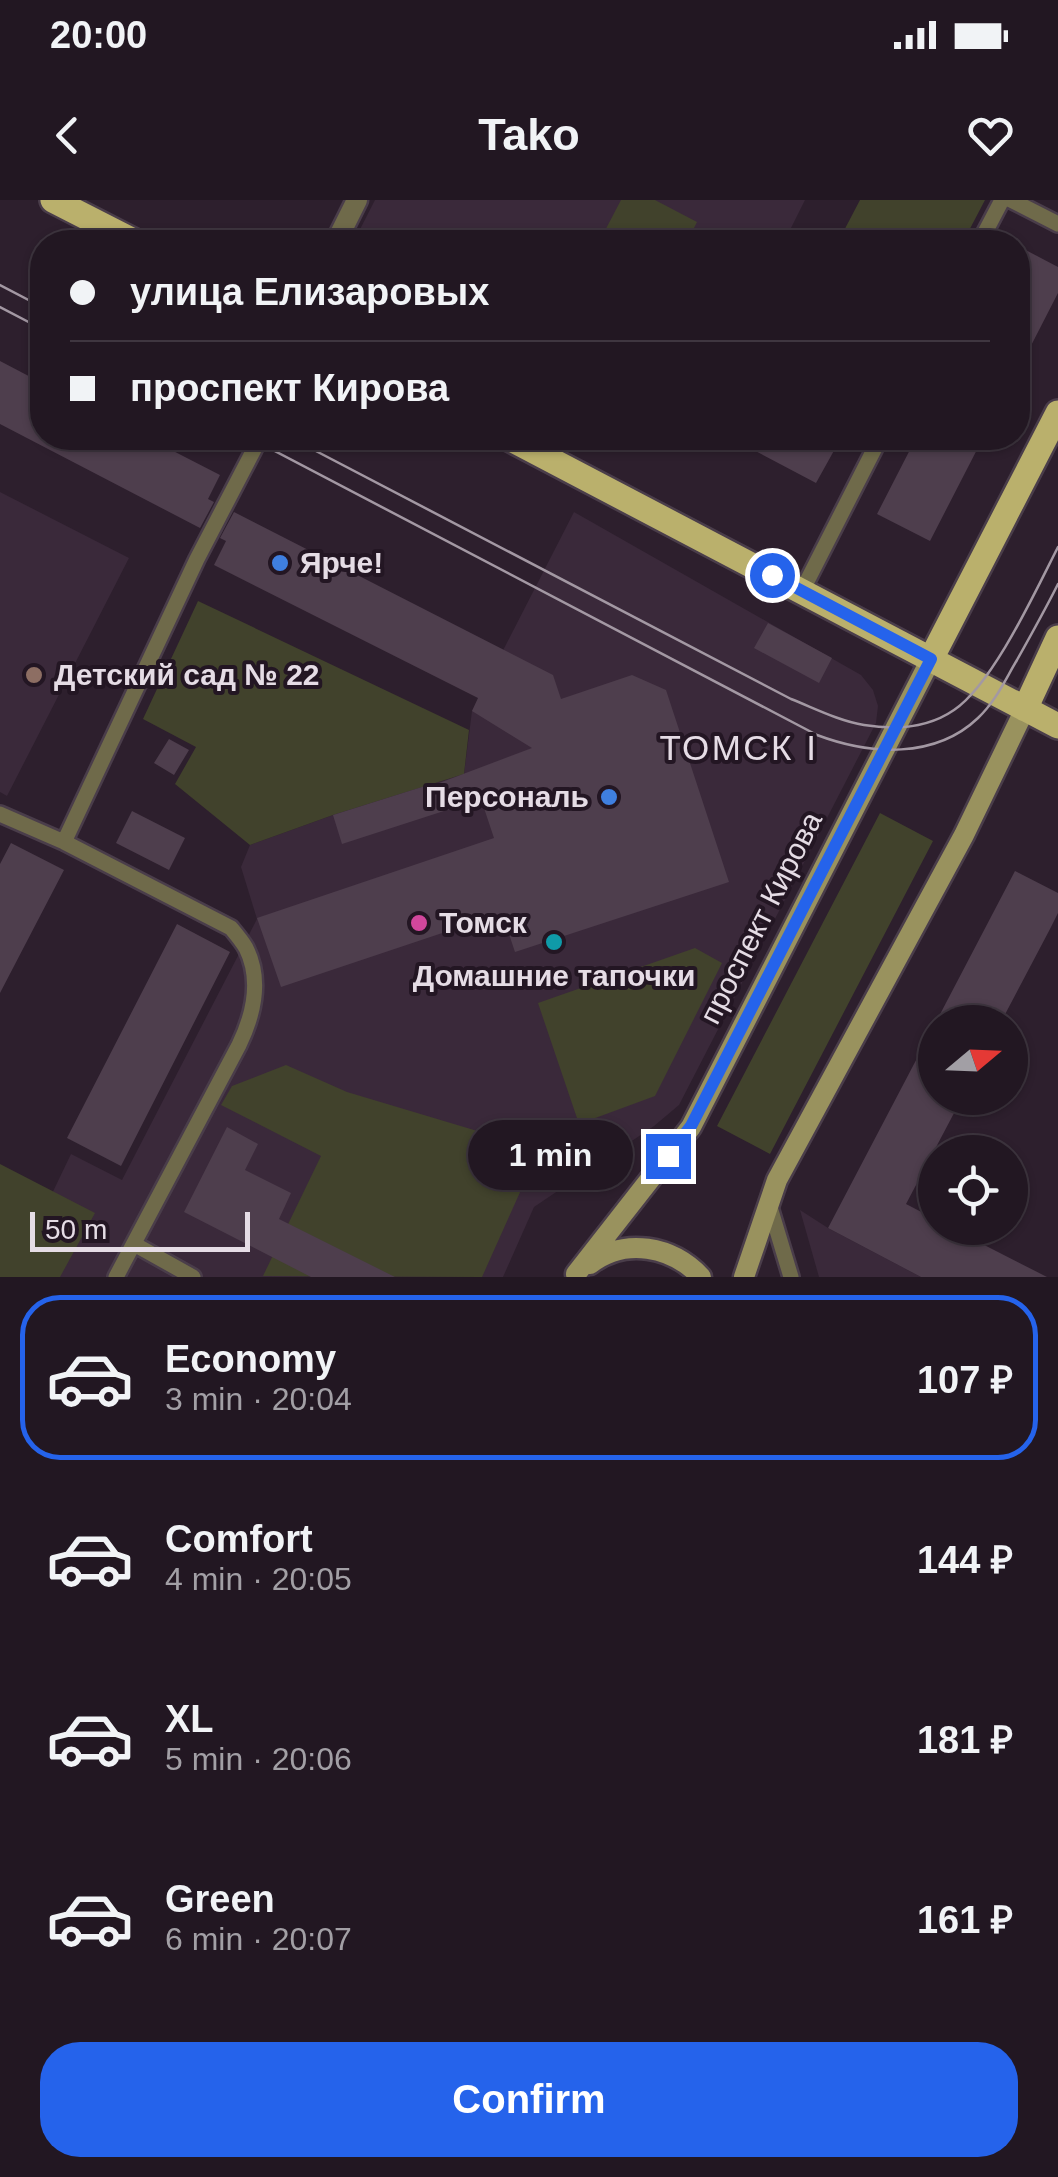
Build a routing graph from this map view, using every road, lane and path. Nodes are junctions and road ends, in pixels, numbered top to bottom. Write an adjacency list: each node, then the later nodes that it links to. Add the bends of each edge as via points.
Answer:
1 (53, 200): 6 (main road)
2 (357, 200): 7 (street)
3 (1002, 200): 8 (lane)
4 (1011, 200): 5 (lane)
5 (1058, 224)
6 (112, 230)
7 (342, 230)
8 (986, 230)
9 (1058, 412): 15 (main road, проспект Кирова)
10 (254, 450): 19 (lane)
11 (532, 450): 13 (main road)
12 (874, 450): 13 (lane)
13 (802, 591): 15 (main road)
14 (1058, 638): 16 (main road)
15 (931, 659): 16 (main road); 22 (main road, проспект Кирова, via 691,1126)
16 (1025, 708): 17 (main road); 20 (main road)
17 (1058, 726)
18 (0, 814): 19 (lane)
19 (64, 842): 21 (lane, via 231,928 253,970 252,1017 240,1046)
20 (769, 1204): 26 (main road); 27 (lane)
21 (134, 1244): 23 (lane); 24 (lane)
22 (575, 1276): 25 (main road, via 612,1251 641,1248 674,1256)
23 (116, 1277)
24 (193, 1277)
25 (701, 1277)
26 (744, 1277)
27 (791, 1277)

